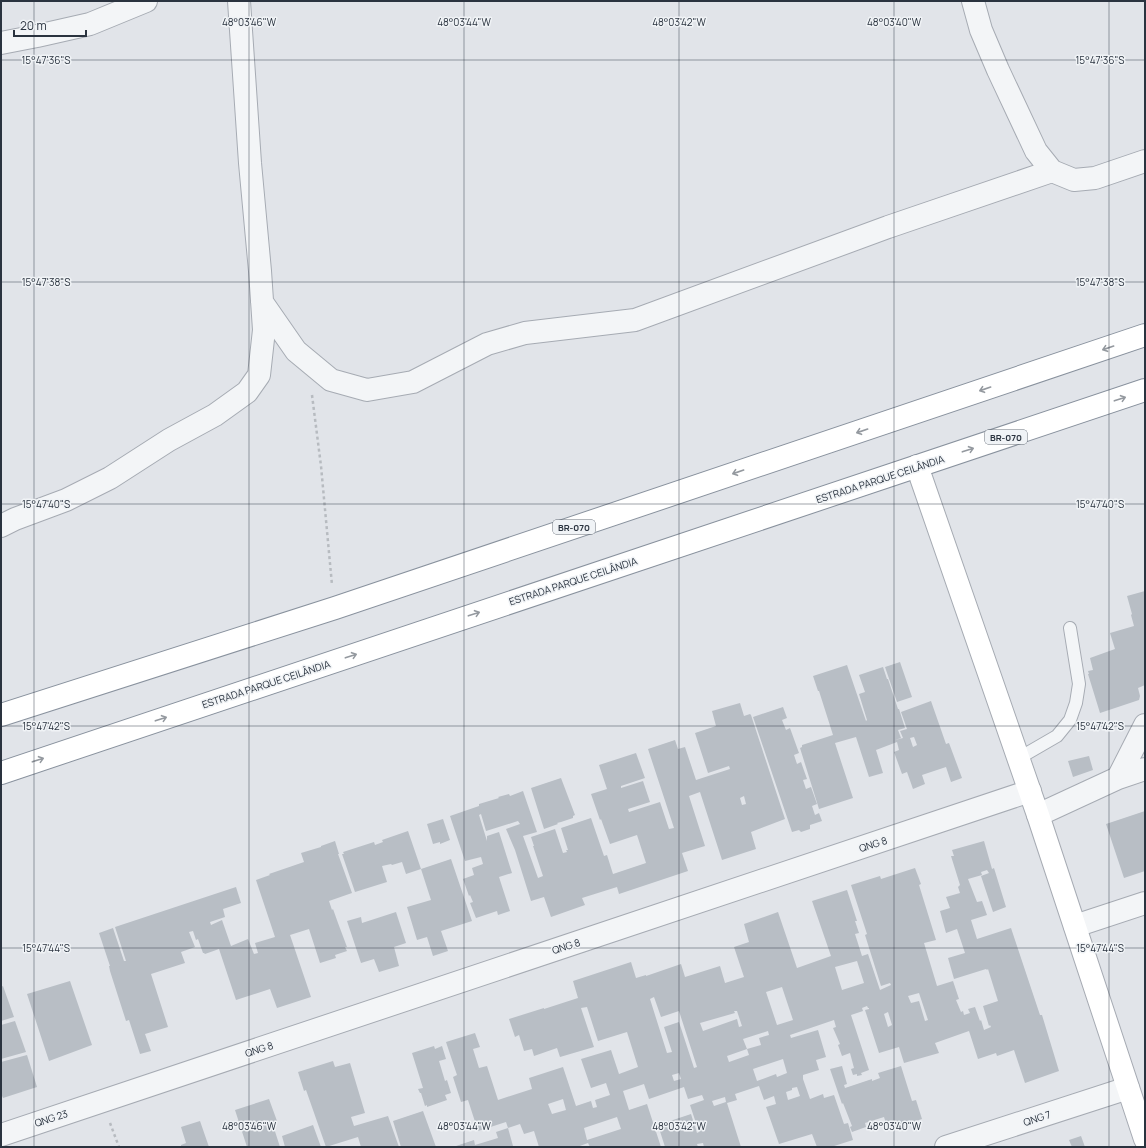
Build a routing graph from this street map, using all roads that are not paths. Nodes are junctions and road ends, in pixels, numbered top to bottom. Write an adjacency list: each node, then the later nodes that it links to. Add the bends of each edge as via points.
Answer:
1 (146, 1): 4 (street, via 90,24)
2 (239, 1): 7 (street)
3 (973, 1): 6 (street, via 981,30 998,70 1036,151)
4 (1, 43)
5 (1145, 161): 6 (street, via 1095,178 1074,180)
6 (1052, 171): 7 (street, via 888,227 635,320 525,333 488,344 413,382 367,390 331,380 296,351)
7 (262, 302): 11 (street, via 264,330 259,375 247,392 216,415 169,440 110,478 66,500)
8 (1145, 335): 13 (main road, BR-070, one-way to 13, via 335,608)
9 (1145, 390): 10 (main road, ESTRADA PARQUE CEILÂNDIA / BR-070, one-way to 9)
10 (917, 466): 15 (main road); 17 (main road, ESTRADA PARQUE CEILÂNDIA / BR-070, one-way to 10)
11 (1, 526)
12 (1070, 628): 15 (lane, via 1079,684 1070,720 1057,736)
13 (1, 715)
14 (1145, 725): 18 (street)
15 (1019, 758): 19 (main road)
16 (1145, 769): 18 (street)
17 (1, 773)
18 (1118, 778): 20 (street)
19 (1030, 791): 20 (main road); 24 (street, QNG 8)
20 (1038, 815): 22 (main road)
21 (1145, 903): 22 (street)
22 (1075, 926): 23 (main road)
23 (1128, 1088): 26 (main road); 27 (street, QNG 7)
24 (102, 1101): 25 (street, QNG 23)
25 (1, 1135)
26 (1145, 1139)
27 (946, 1147)

